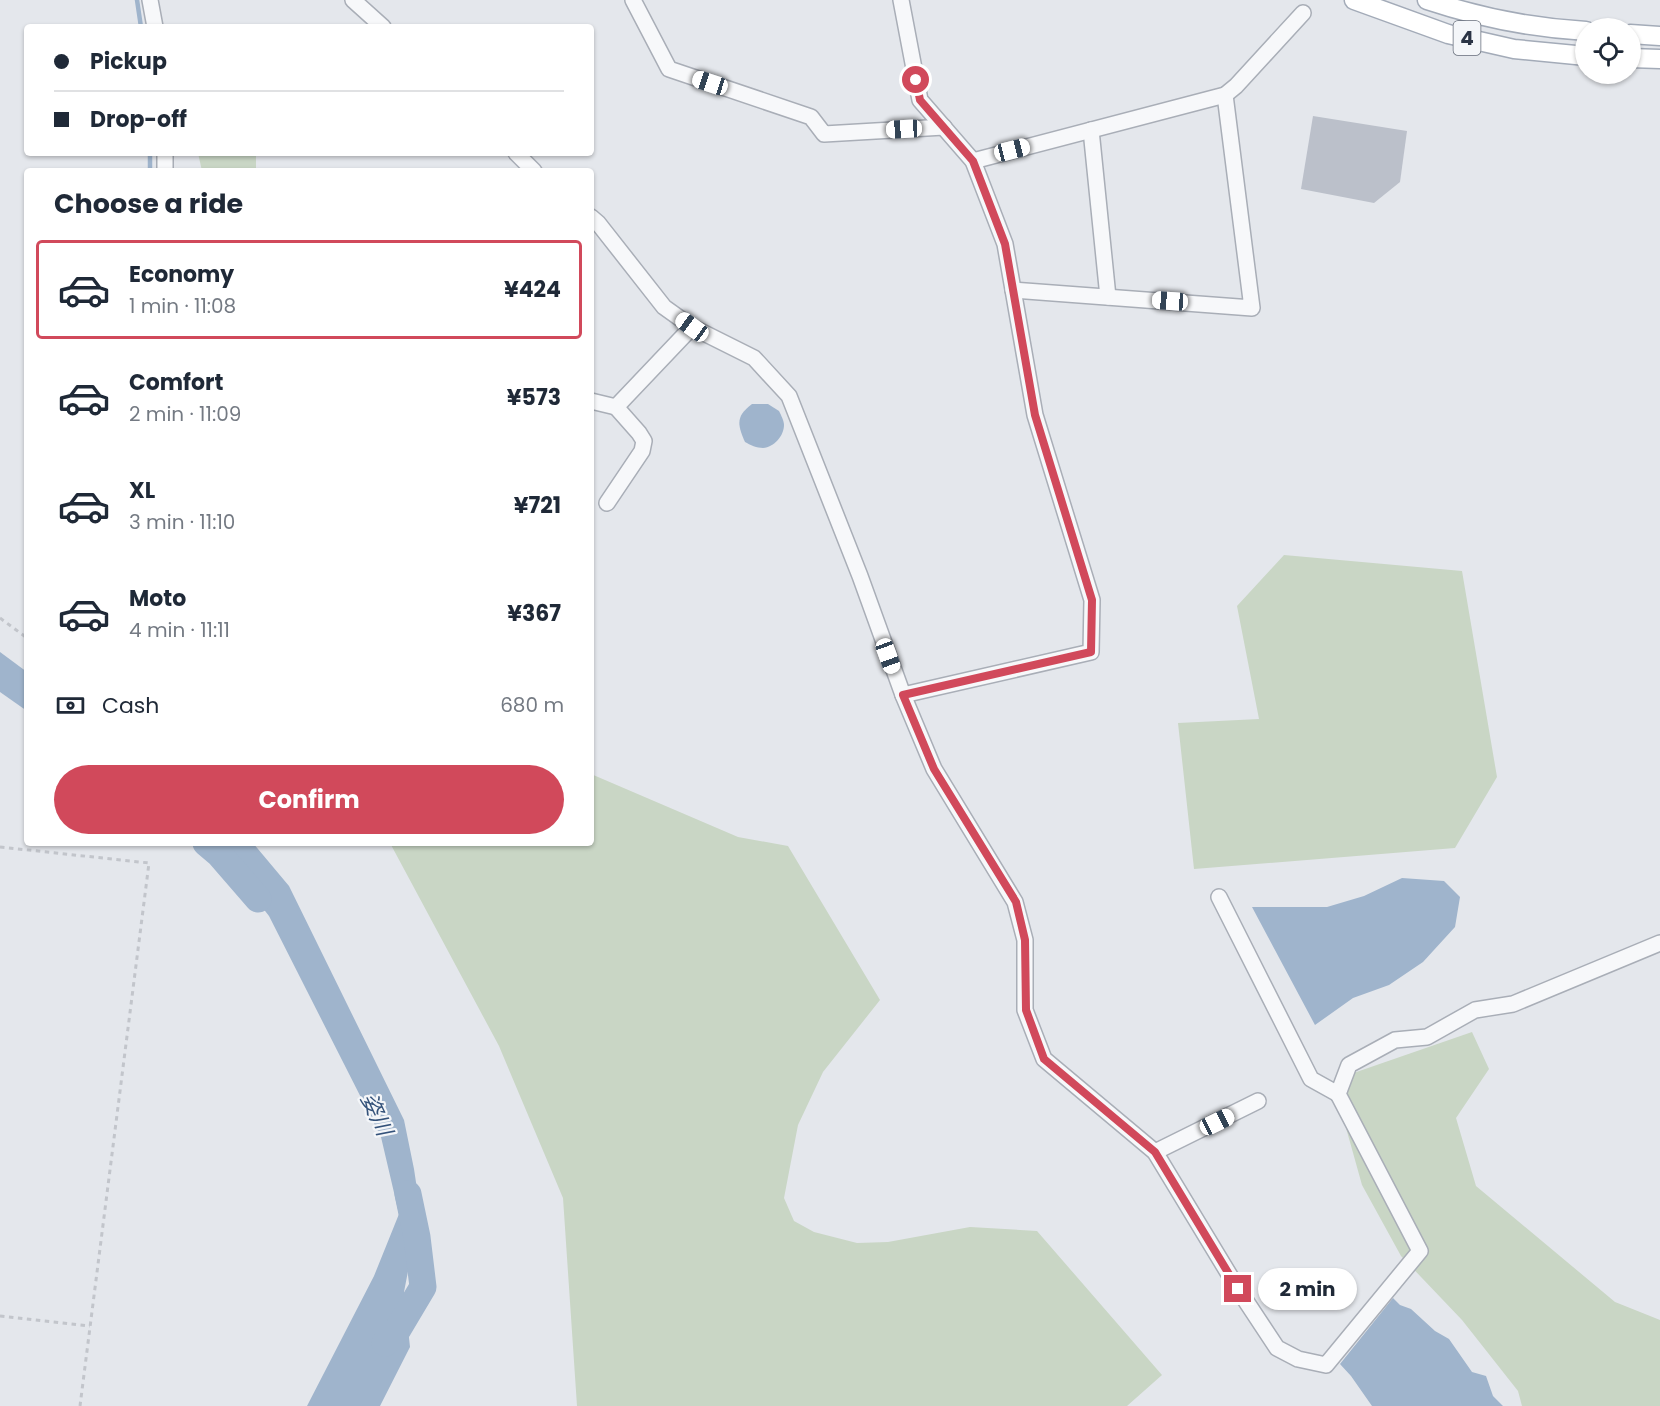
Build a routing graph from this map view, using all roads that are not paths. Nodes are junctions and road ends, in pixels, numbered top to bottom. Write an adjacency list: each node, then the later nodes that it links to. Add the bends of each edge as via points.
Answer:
1 (150, 0): 8 (street)
2 (353, 0): 9 (street)
3 (633, 0): 17 (street, via 669,69 811,117 824,134)
4 (901, 0): 17 (street, via 920,100)
5 (1354, 0): 13 (main road, 4, via 1448,34 1514,49)
6 (1427, 0): 10 (main road, 4, via 1532,26)
7 (1303, 13): 16 (street)
8 (154, 24)
9 (380, 24)
10 (1575, 30)
11 (1641, 35): 12 (main road)
12 (1660, 36)
13 (1575, 55)
14 (1641, 58): 15 (main road)
15 (1660, 59)
16 (1225, 95): 18 (street); 24 (street, via 1252,308)
17 (944, 127): 20 (street)
18 (1091, 130): 20 (street); 24 (street)
19 (519, 156): 21 (street)
20 (973, 161): 23 (street, via 1005,244)
21 (531, 168)
22 (594, 220): 25 (street, via 664,307)
23 (1012, 290): 24 (street); 29 (street, via 1035,415 1092,600 1091,652)
24 (1108, 297)
25 (692, 327): 27 (street); 29 (street, via 754,358 789,396)
26 (594, 402): 27 (street)
27 (616, 407): 28 (street, via 644,441 642,451)
28 (607, 503)
29 (903, 695): 34 (street, via 934,769 1016,902 1025,940 1026,1010 1044,1059)
30 (1219, 897): 32 (street, via 1311,1079)
31 (1660, 943): 32 (street, via 1513,1004 1475,1010 1427,1037 1395,1040 1349,1065)
32 (1338, 1095): 34 (street, via 1420,1251 1326,1365 1298,1359 1277,1348)
33 (1258, 1101): 34 (street)
34 (1155, 1152)

